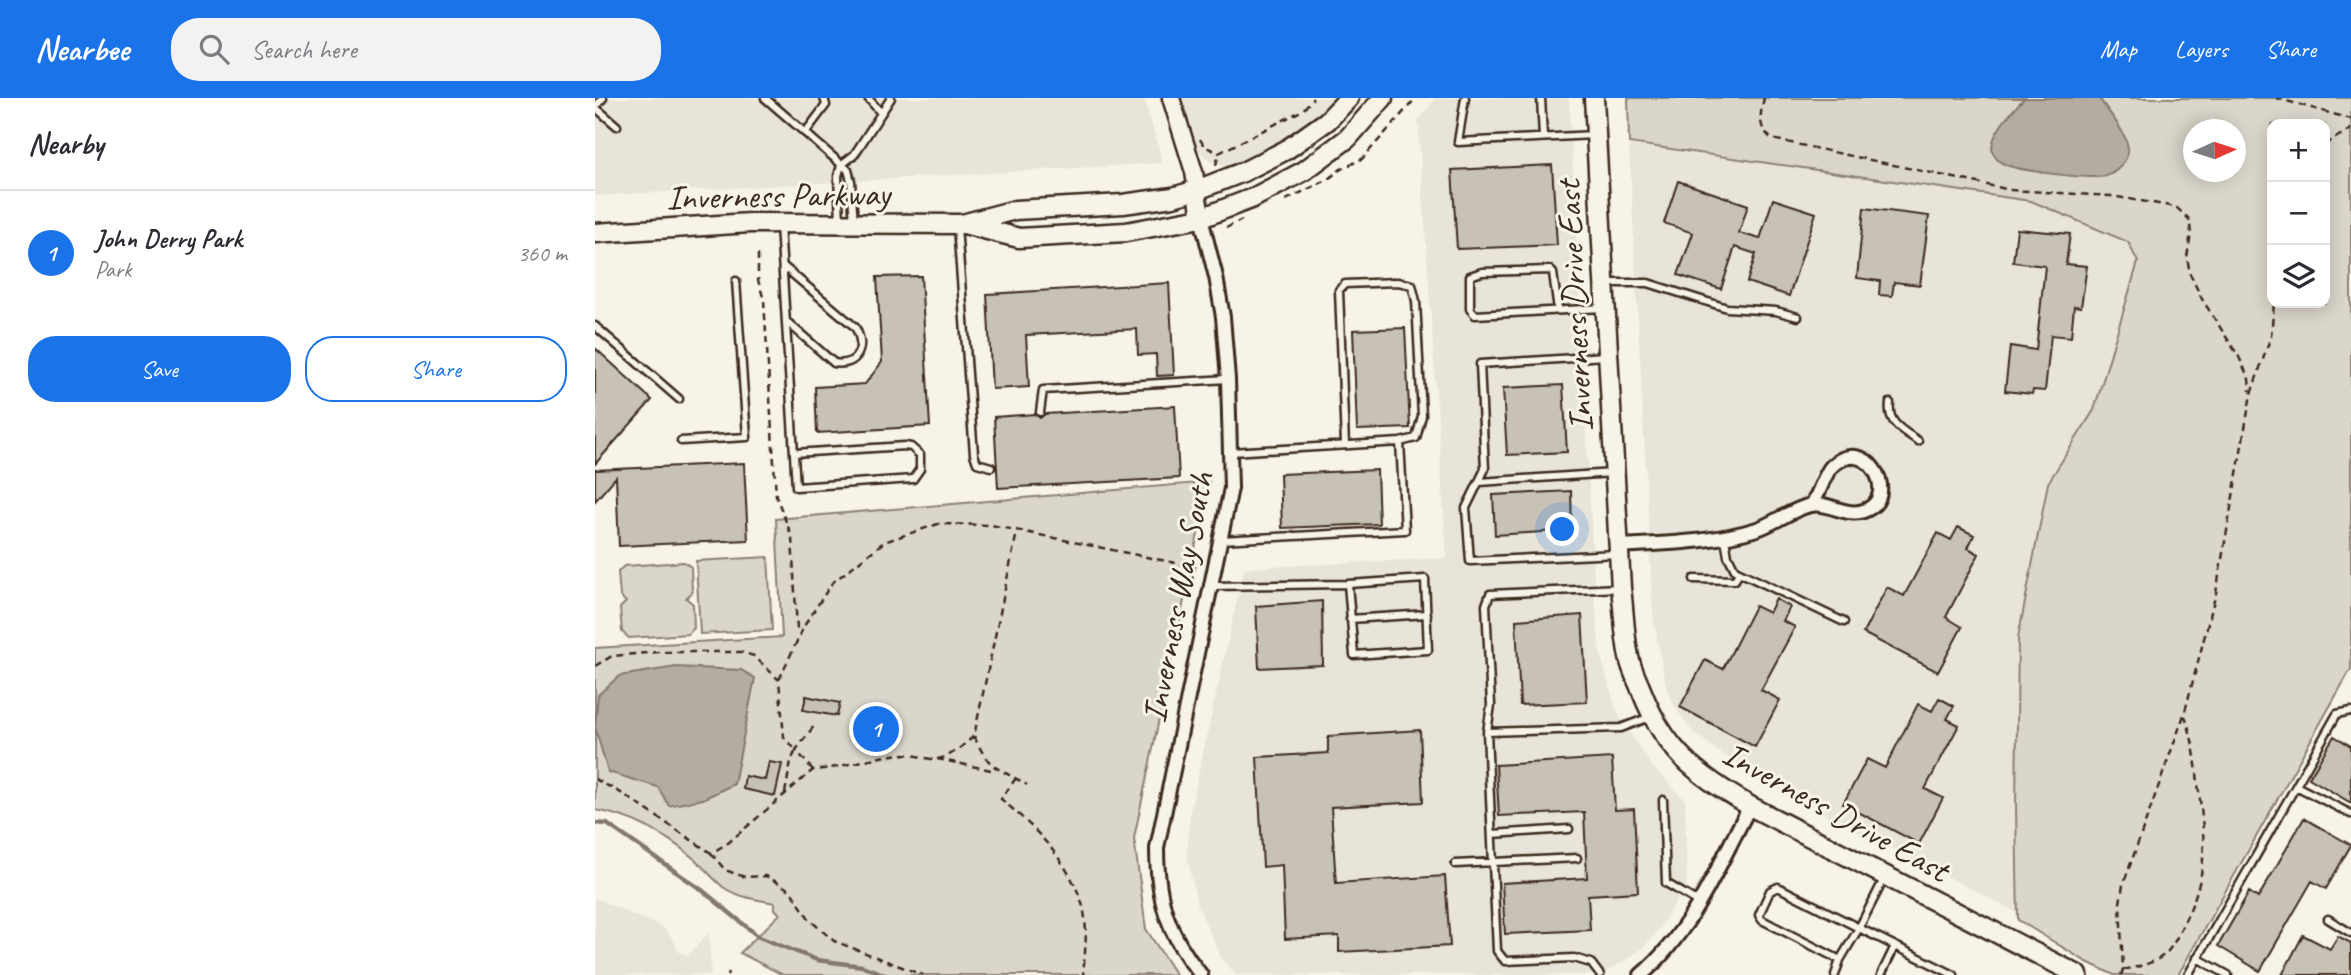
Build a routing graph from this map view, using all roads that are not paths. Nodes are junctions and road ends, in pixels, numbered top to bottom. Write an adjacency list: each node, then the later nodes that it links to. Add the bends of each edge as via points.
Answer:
1 (603, 98): 12 (lane)
2 (765, 98): 15 (lane)
3 (824, 98): 15 (lane, via 823,112)
4 (868, 98): 13 (lane)
5 (891, 98): 13 (lane)
6 (1171, 98): 19 (street)
7 (1349, 98): 19 (main road, Inverness Parkway, via 1327,121 1286,150)
8 (1383, 98): 20 (main road, Inverness Parkway, via 1348,138 1304,171)
9 (1465, 98): 17 (lane, via 1458,142)
10 (1541, 98): 17 (lane)
11 (1594, 98): 16 (main road, Inverness Drive East)
12 (595, 107): 14 (lane)
13 (881, 113): 18 (lane, via 854,155)
14 (617, 126)
15 (805, 132): 18 (lane)
16 (1596, 135): 17 (lane); 27 (main road, Inverness Drive East)
17 (1543, 137)
18 (842, 164): 22 (lane, via 838,176); 22 (lane, via 851,181)
19 (1197, 190): 20 (street); 23 (main road, Inverness Parkway, via 1123,204 1015,210)
20 (1201, 218): 23 (main road, Inverness Parkway, via 1126,232 1019,238); 34 (street, Inverness Way South, via 1220,297)
21 (780, 223): 22 (main road, Inverness Parkway); 24 (main road, Inverness Parkway); 25 (lane)
22 (847, 224): 23 (main road, Inverness Parkway)
23 (959, 224): 44 (lane, via 974,454 977,463)
24 (595, 233)
25 (783, 265): 31 (lane); 31 (lane, via 855,327 861,347 848,363 834,363)
26 (736, 281): 38 (lane, via 747,437)
27 (1604, 284): 28 (main road, Inverness Drive East); 30 (lane, via 1648,282 1727,308)
28 (1605, 308): 29 (lane); 33 (main road, Inverness Drive East)
29 (1558, 310): 29 (lane, via 1475,315 1470,309 1470,276 1550,270)
30 (1798, 317)
31 (786, 321): 43 (lane)
32 (595, 326): 35 (lane)
33 (1608, 356): 45 (main road, Inverness Drive East); 46 (lane, via 1480,364 1485,469)
34 (1228, 379): 37 (lane, via 1043,390); 42 (street, Inverness Way South)
35 (679, 399)
36 (1890, 403): 39 (lane, via 1889,415 1895,425)
37 (1040, 412)
38 (681, 441)
39 (1918, 441)
40 (1400, 442): 41 (lane); 41 (lane, via 1416,438 1422,416 1416,300 1412,285 1398,282 1345,285 1339,290); 49 (lane, via 1405,530)
41 (1345, 445): 42 (lane)
42 (1231, 452): 49 (street, Inverness Way South, via 1231,488)
43 (794, 453): 43 (lane, via 796,487 913,479 920,469 920,455 905,446)
44 (991, 467)
45 (1615, 473): 46 (lane); 50 (main road, Inverness Drive East)
46 (1481, 482): 50 (lane, via 1467,508 1470,561)
47 (1812, 505): 47 (street, via 1853,513 1869,509 1881,488 1879,475 1865,460 1843,458 1829,468); 48 (street)
48 (1725, 538): 50 (street); 51 (lane, via 1728,556)
49 (1221, 540): 53 (street, Inverness Way South)
50 (1619, 550): 55 (main road, Inverness Drive East)
51 (1739, 572): 52 (lane, via 1735,580); 58 (lane)
52 (1694, 579)
53 (1208, 584): 54 (lane); 80 (street, Inverness Way South, via 1157,848 1166,915 1178,945)
54 (1348, 584): 56 (lane, via 1425,579); 57 (lane)
55 (1621, 588): 60 (main road, Inverness Drive East, via 1629,659); 61 (lane, via 1490,594 1486,605 1491,705)
56 (1427, 614): 57 (lane); 57 (lane, via 1428,650 1354,654)
57 (1350, 619)
58 (1844, 622)
59 (2351, 711): 62 (lane, via 2337,714)
60 (1651, 716): 61 (lane, via 1621,728); 64 (main road, Inverness Drive East, via 1688,764)
61 (1487, 732): 67 (lane)
62 (2296, 786): 65 (lane); 77 (lane)
63 (1663, 800): 72 (lane, via 1666,883)
64 (1750, 806): 71 (main road, Inverness Drive East); 72 (street)
65 (2351, 814)
66 (1569, 829): 67 (lane)
67 (1492, 834): 69 (lane)
68 (1577, 858): 69 (lane)
69 (1493, 862): 70 (lane); 81 (lane, via 1497,951 1505,961 1574,958 1591,963)
70 (1455, 864)
71 (1886, 876): 74 (lane); 86 (main road, Inverness Drive East)
72 (1698, 902): 82 (street, via 1667,951)
73 (2328, 919): 75 (lane)
74 (1859, 928): 76 (lane); 78 (lane); 78 (lane, via 1778,887 1770,891 1759,915 1762,920)
75 (2351, 933)
76 (1895, 946): 84 (lane); 85 (lane)
77 (2197, 958): 79 (lane); 87 (lane)
78 (1840, 960): 83 (lane)
79 (2219, 973): 88 (lane)
80 (1201, 975)
81 (1600, 975)
82 (1641, 975)
83 (1835, 975)
84 (1881, 975)
85 (1954, 975)
86 (2078, 975)
87 (2187, 975)
88 (2228, 975)

